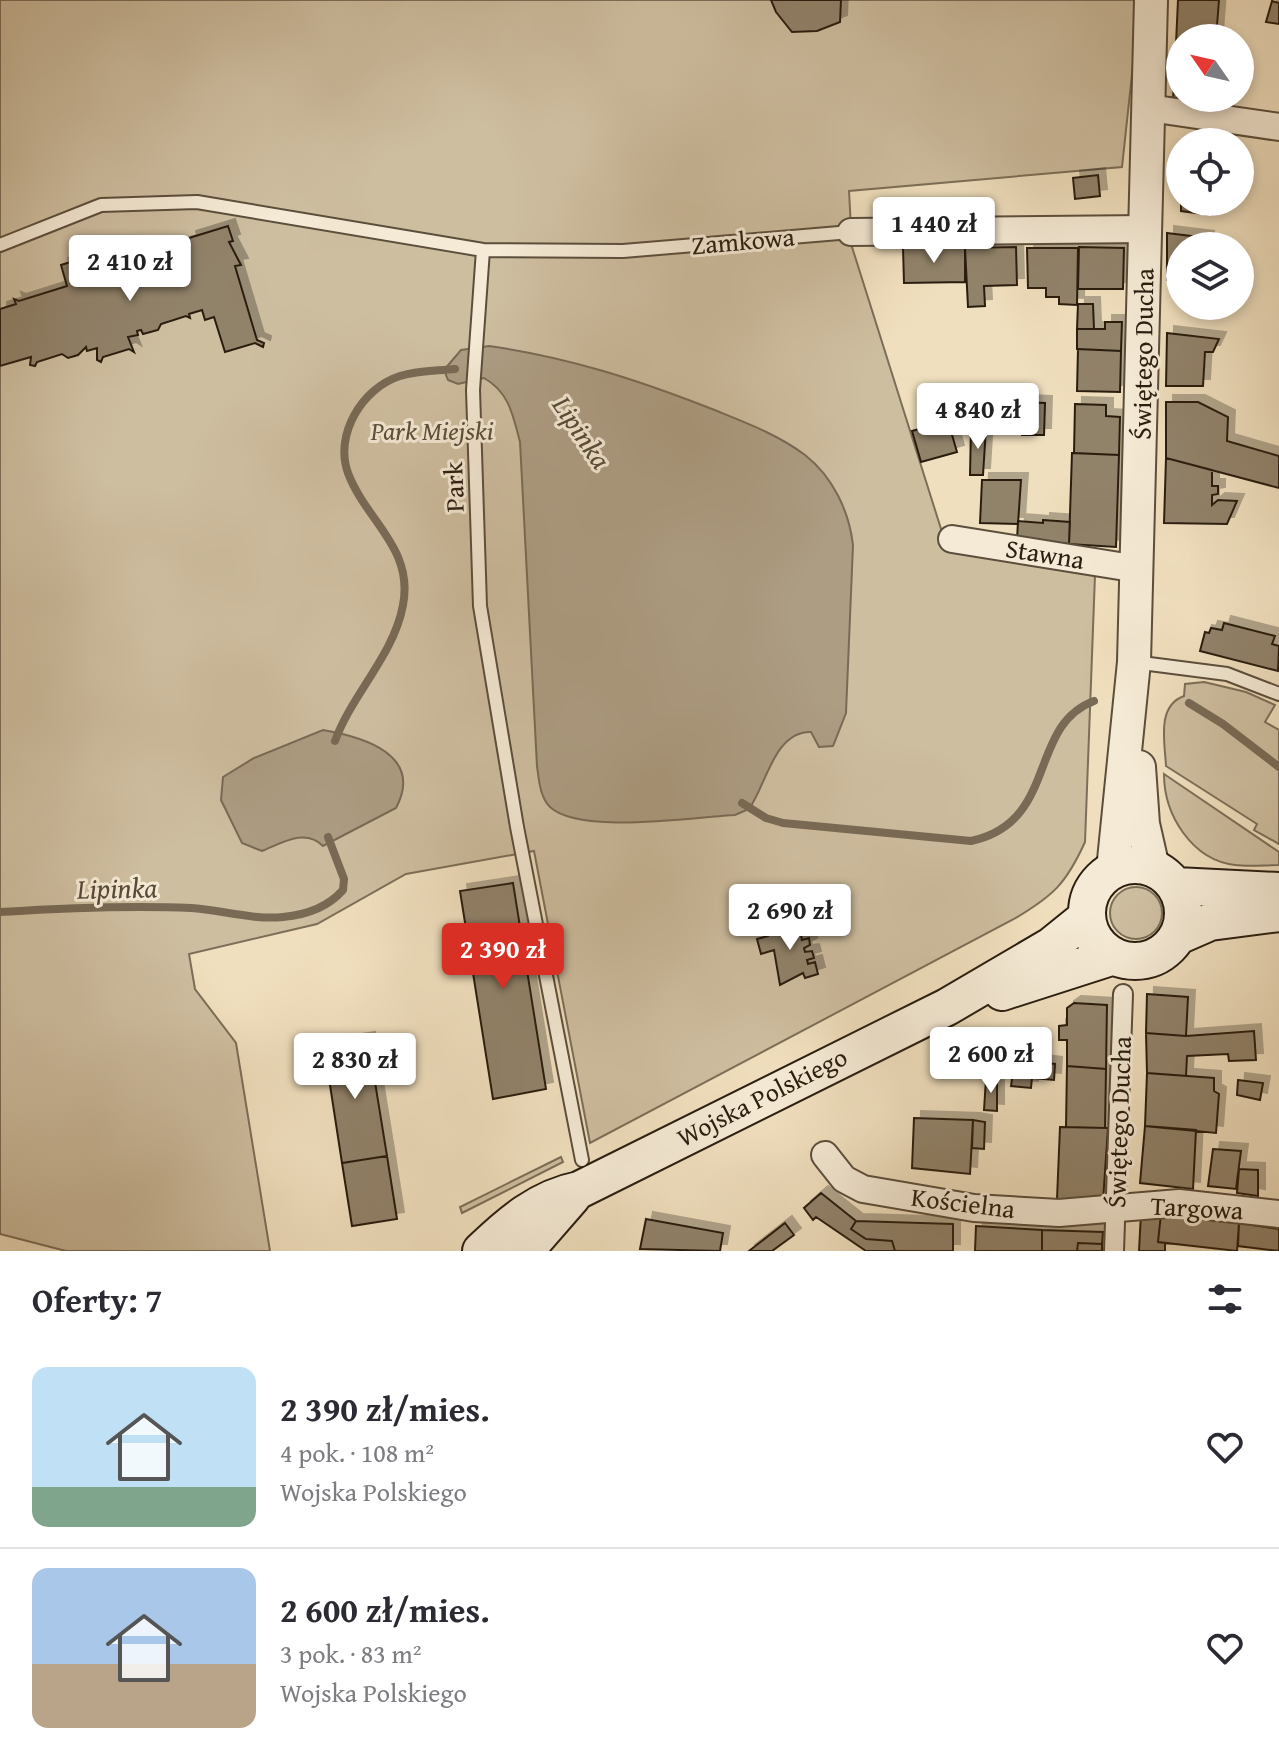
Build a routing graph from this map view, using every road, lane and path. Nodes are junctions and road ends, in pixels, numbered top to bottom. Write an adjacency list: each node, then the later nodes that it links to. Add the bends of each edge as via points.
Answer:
1 (1151, 0): 2 (street, Świętego Ducha)
2 (1149, 108): 3 (street); 4 (street, Świętego Ducha)
3 (1279, 127)
4 (1146, 229): 5 (street, Zamkowa); 9 (street, Świętego Ducha)
5 (851, 232): 7 (lane, Zamkowa, via 623,251)
6 (0, 245): 7 (lane, via 101,205 197,202)
7 (483, 250): 23 (lane, Park, via 473,390 480,606)
8 (952, 539): 9 (street, Stawna)
9 (1138, 569): 10 (street, Świętego Ducha)
10 (1134, 662): 11 (lane, via 1227,674); 12 (street, Świętego Ducha)
11 (1279, 694)
12 (1130, 708): 13 (street, Świętego Ducha); 14 (street, Świętego Ducha, via 1143,824)
13 (1113, 870): 14 (main road, via 1132,865); 17 (main road, via 1093,890)
14 (1164, 877): 15 (main road); 18 (main road, via 1183,911)
15 (1279, 891)
16 (1279, 913): 18 (main road, via 1210,922)
17 (1087, 917): 19 (main road, via 1095,940); 21 (main road, Wojska Polskiego, via 1051,946)
18 (1178, 936): 19 (main road, via 1157,956 1143,961)
19 (1114, 956): 21 (main road, Wojska Polskiego)
20 (1123, 994): 24 (street, Świętego Ducha)
21 (947, 1007): 23 (main road, Wojska Polskiego)
22 (825, 1155): 24 (street, Kościelna, via 844,1179 863,1189 974,1208 1059,1213)
23 (580, 1175): 26 (main road, Wojska Polskiego); 27 (main road, Wojska Polskiego)
24 (1115, 1209): 25 (street, Targowa, via 1179,1203); 28 (street, Świętego Ducha)
25 (1279, 1214)
26 (481, 1251)
27 (525, 1251)
28 (1114, 1251)

